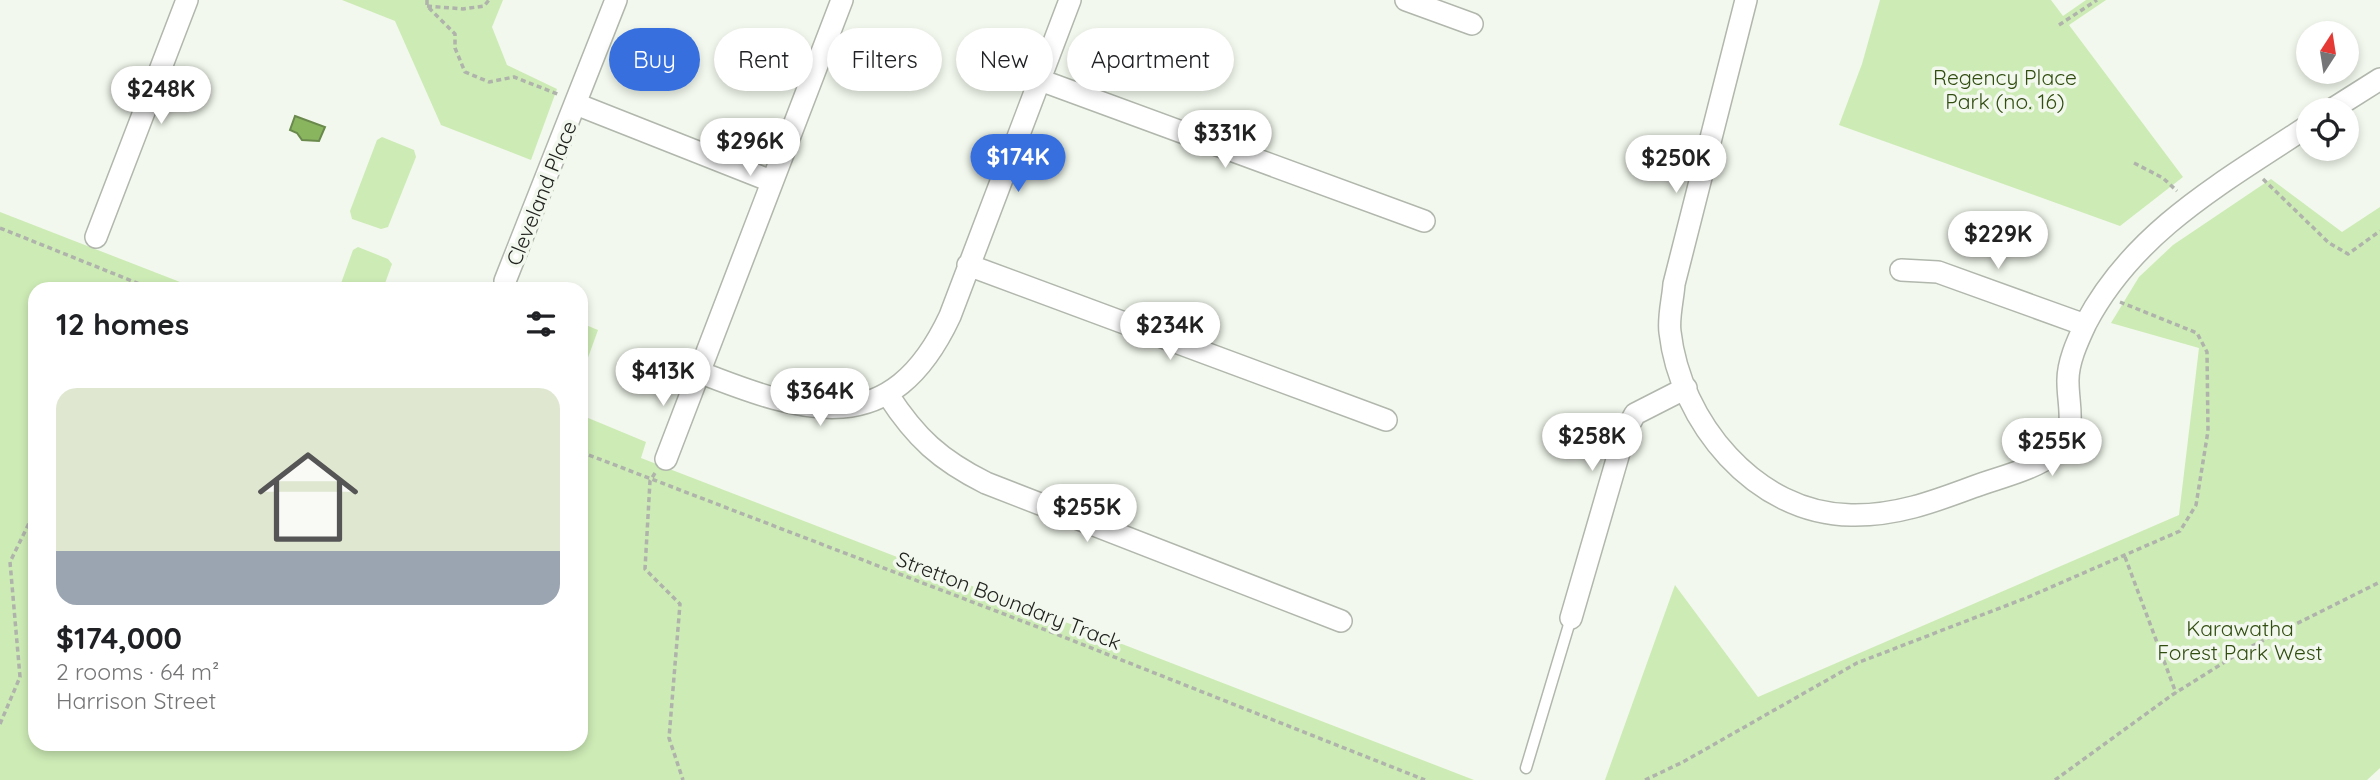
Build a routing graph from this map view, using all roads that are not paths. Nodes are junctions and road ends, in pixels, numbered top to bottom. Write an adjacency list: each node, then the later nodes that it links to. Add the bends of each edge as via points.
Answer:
1 (187, 0): 17 (street)
2 (616, 0): 13 (street, Cleveland Place)
3 (842, 0): 15 (street)
4 (1070, 0): 8 (street)
5 (1406, 0): 7 (street)
6 (1746, 0): 23 (street, via 1674,284 1670,329)
7 (1472, 24)
8 (1053, 45)
9 (2380, 79): 12 (street)
10 (1053, 84): 16 (street)
11 (1035, 91): 18 (street)
12 (2350, 98)
13 (576, 104): 15 (street, Cleveland Place); 20 (street, Cleveland Place)
14 (2296, 134): 21 (street, via 2159,229 2130,257)
15 (771, 181): 22 (street)
16 (1424, 221)
17 (96, 237)
18 (968, 265): 24 (street, via 933,349); 25 (street)
19 (1901, 270): 21 (street, via 1938,272)
20 (505, 281)
21 (2085, 325): 23 (street, via 2067,381 2072,414 2057,452 1918,508 1885,514 1848,516 1779,496 1722,453)
22 (699, 372): 24 (street, via 800,406 859,405); 26 (street)
23 (1686, 388): 27 (street, via 1635,414 1625,432)
24 (888, 395): 28 (street, via 921,441 986,483)
25 (1386, 420)
26 (666, 459)
27 (1571, 618): 29 (lane)
28 (1341, 621)
29 (1525, 768)

